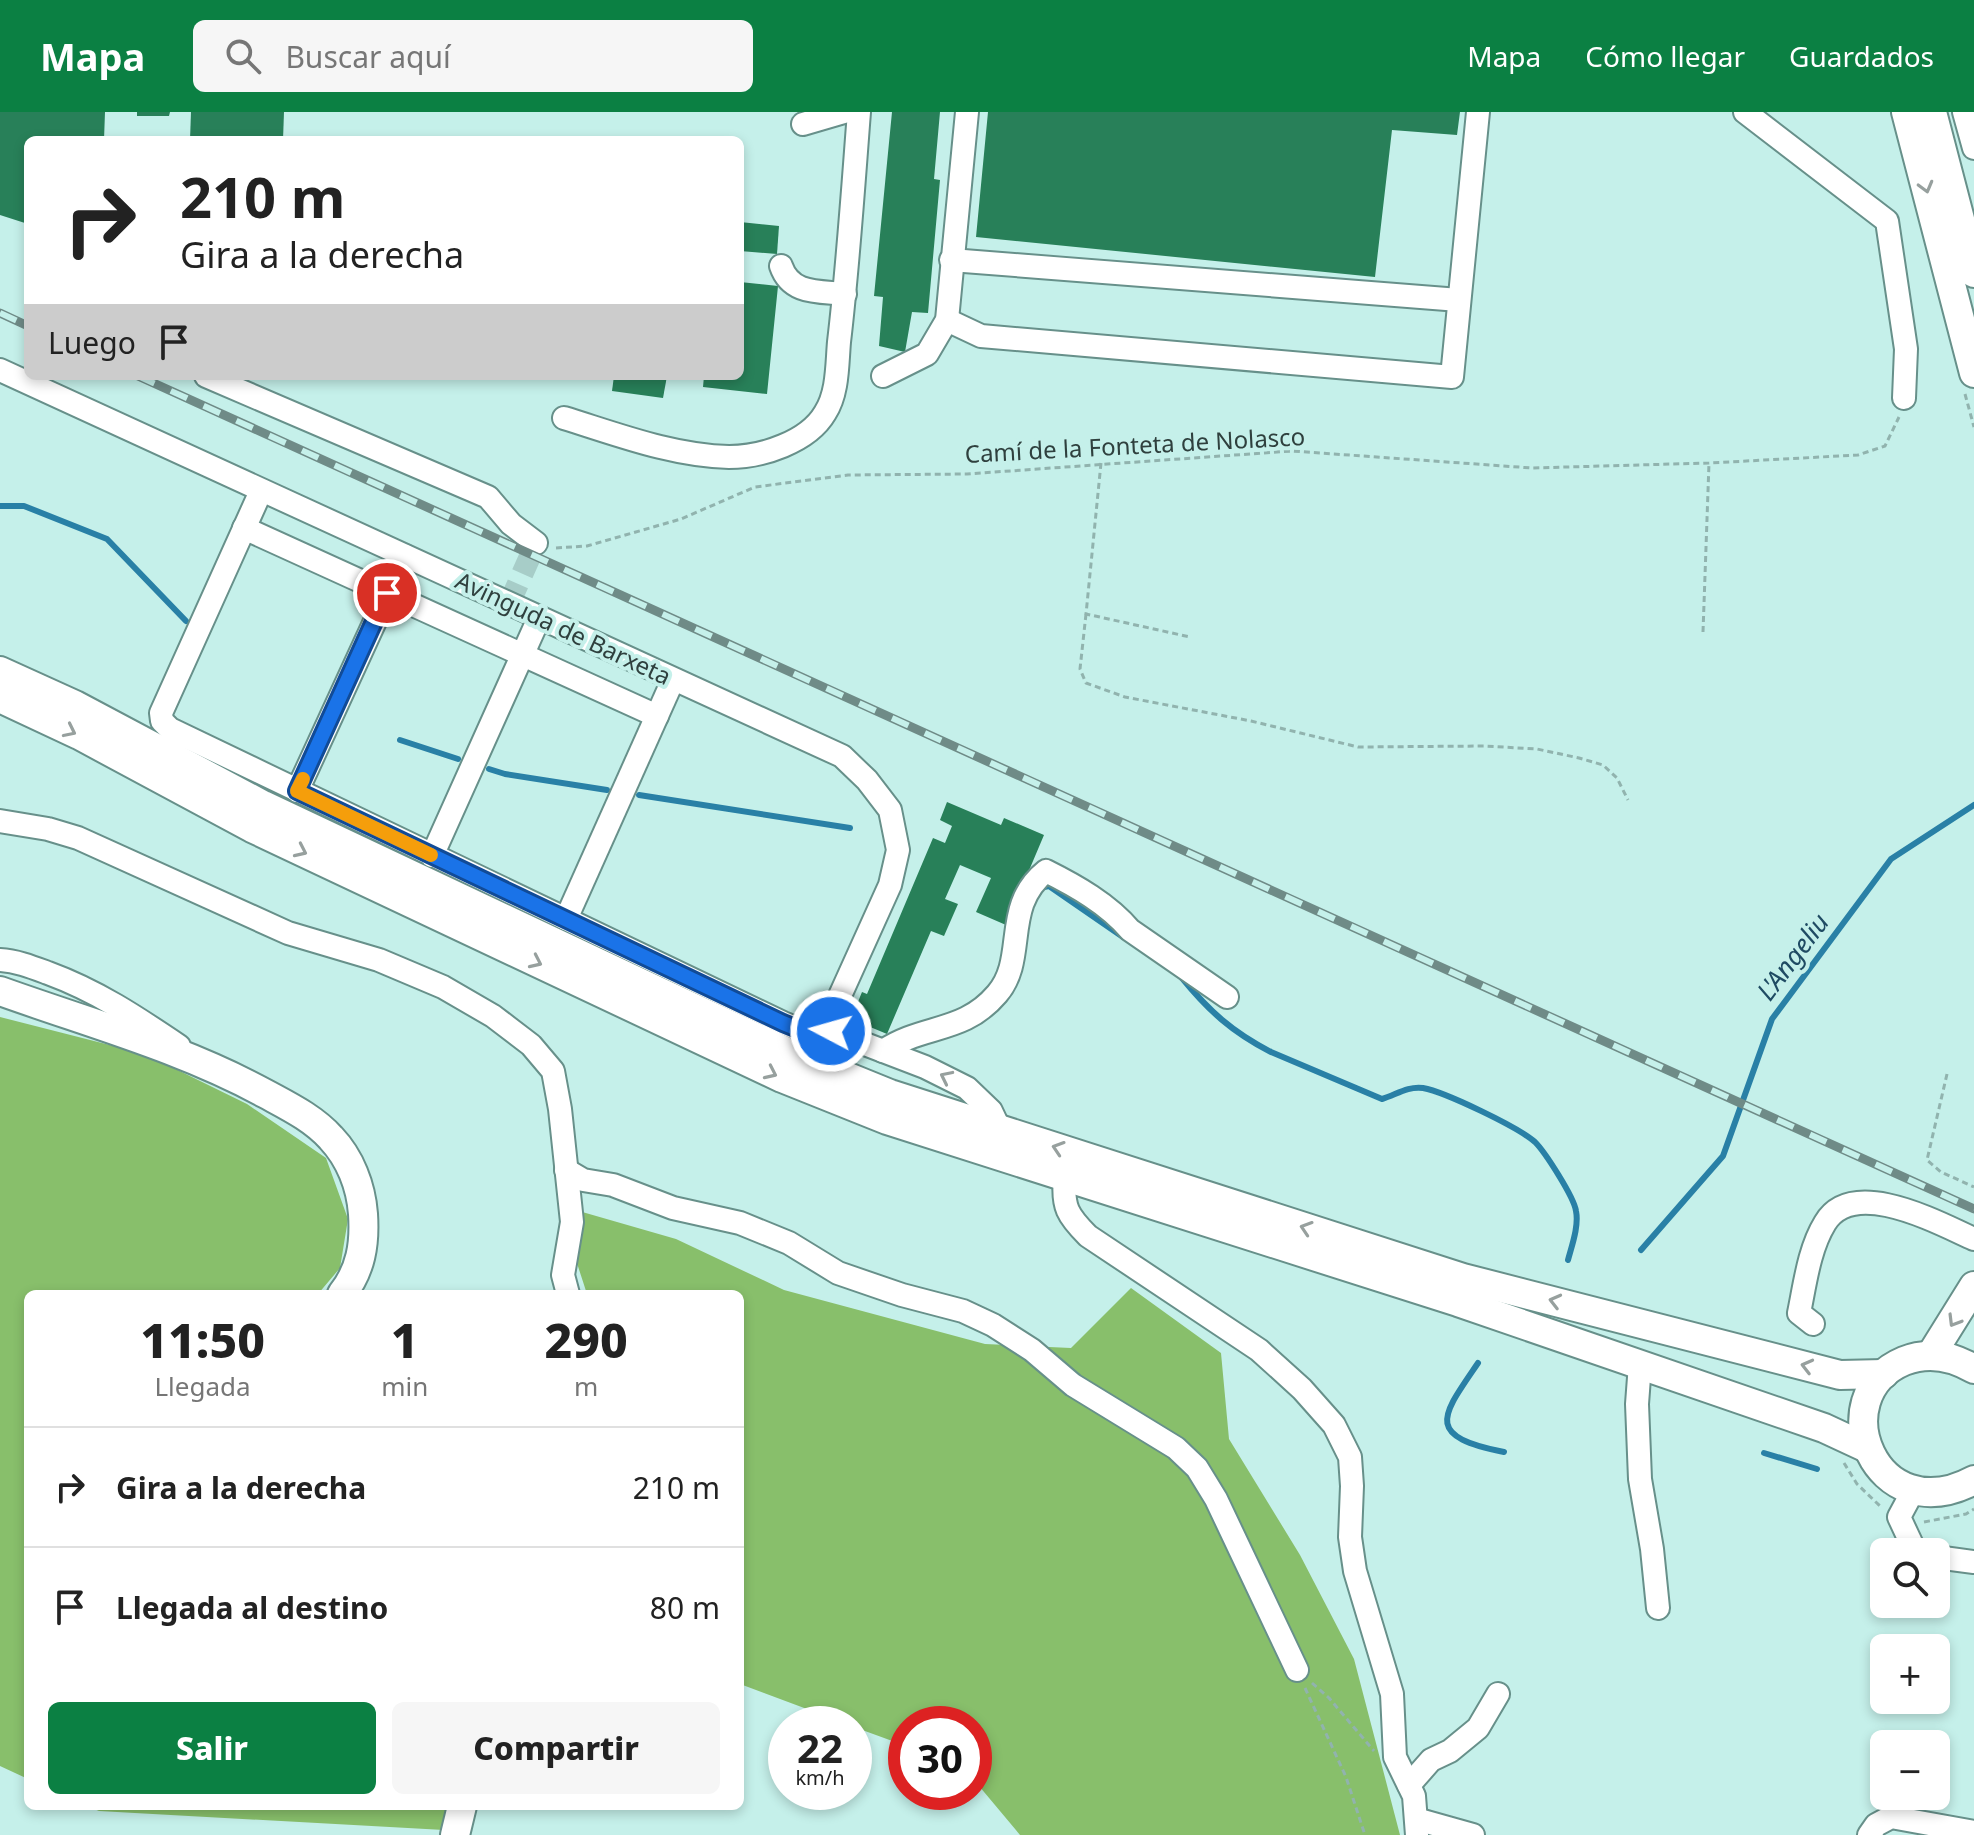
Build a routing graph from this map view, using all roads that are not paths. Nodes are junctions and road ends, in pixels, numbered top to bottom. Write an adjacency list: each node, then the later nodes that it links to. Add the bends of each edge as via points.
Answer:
1 (844, 112): 9 (street)
2 (859, 112): 14 (street)
3 (967, 112): 11 (street)
4 (1478, 112): 15 (street)
5 (1745, 112): 21 (street, via 1887,221 1906,349)
6 (1906, 112): 18 (main road, one-way to 18)
7 (1932, 112): 13 (main road)
8 (1964, 112): 10 (street)
9 (803, 124)
10 (1974, 148)
11 (951, 260): 15 (street); 16 (street)
12 (781, 266): 14 (street, via 793,286)
13 (1974, 273)
14 (845, 294): 22 (street, via 833,396 816,426 780,446 732,457 698,454)
15 (1459, 300): 16 (street, via 1452,377 981,336)
16 (947, 320): 19 (street, via 927,354)
17 (0, 370): 23 (street, Avinguda de Barxeta)
18 (1974, 373)
19 (883, 376)
20 (215, 380): 25 (street, via 488,497)
21 (1904, 398)
22 (564, 418)
23 (261, 491): 24 (street); 26 (street, Avinguda de Barxeta)
24 (244, 528): 27 (street); 34 (street, via 161,713 162,721)
25 (536, 543)
26 (405, 556): 27 (street); 28 (street, Avinguda de Barxeta)
27 (387, 593): 29 (street); 34 (street)
28 (539, 618): 29 (street); 31 (street, Avinguda de Barxeta)
29 (522, 654): 33 (street); 36 (street)
30 (0, 671): 41 (main road, via 263,805)
31 (673, 680): 33 (street); 41 (street, Avinguda de Barxeta, via 842,756 890,810 898,850 890,885 829,1020)
32 (0, 698): 46 (main road, one-way to 46, via 252,828 782,1078 887,1120)
33 (657, 716): 37 (street)
34 (297, 791): 36 (street)
35 (0, 821): 45 (street, via 48,829 108,851 288,933 379,960 443,987 493,1016 531,1045 553,1071)
36 (432, 856): 37 (street)
37 (566, 919): 41 (street)
38 (0, 960): 43 (street, via 83,986 120,1005)
39 (0, 991): 43 (main road)
40 (1227, 997): 42 (street, via 1046,871 1032,883 1016,922 1009,976 998,993 959,1024 901,1039)
41 (799, 1043): 42 (street, via 831,1031); 44 (main road, via 890,1094)
42 (883, 1051): 44 (street, one-way to 42, via 991,1111 967,1088)
43 (206, 1065): 49 (main road, via 319,1127 352,1168 362,1201 364,1236 357,1270)
44 (1000, 1130): 55 (main road, one-way to 44, via 1840,1375 1463,1278)
45 (566, 1170): 50 (street, via 572,1222 563,1275); 63 (street, via 673,1208 740,1223 789,1243 838,1273 983,1320 1032,1350 1073,1385 1176,1448 1197,1468 1216,1499)
46 (1065, 1178): 53 (main road); 65 (street, via 1068,1215 1088,1236 1259,1350 1334,1425 1350,1457 1355,1571 1392,1694 1395,1757)
47 (1974, 1239): 51 (street, via 1895,1206 1862,1202 1839,1208 1825,1222 1808,1272 1799,1313)
48 (1974, 1286): 52 (main road, one-way to 52)
49 (344, 1290)
50 (567, 1290)
51 (1813, 1324)
52 (1931, 1355): 54 (main road); 55 (main road, via 1914,1357)
53 (1640, 1364): 56 (main road); 62 (street, via 1640,1479)
54 (1974, 1369)
55 (1884, 1374): 56 (main road, via 1865,1409)
56 (1867, 1448): 58 (main road, via 1894,1482)
57 (1974, 1480): 58 (main road, via 1935,1493)
58 (1913, 1491): 59 (street, via 1899,1517)
59 (1909, 1538)
60 (1950, 1559): 61 (street)
61 (1974, 1562)
62 (1658, 1608)
63 (1297, 1670)
64 (1498, 1694): 65 (street, via 1478,1728 1431,1760)
65 (1409, 1785): 67 (street)
66 (461, 1810): 69 (main road)
67 (1416, 1827): 70 (street)
68 (1974, 1832): 71 (street, via 1891,1817)
69 (455, 1835)
70 (1473, 1835)
71 (1869, 1835)

